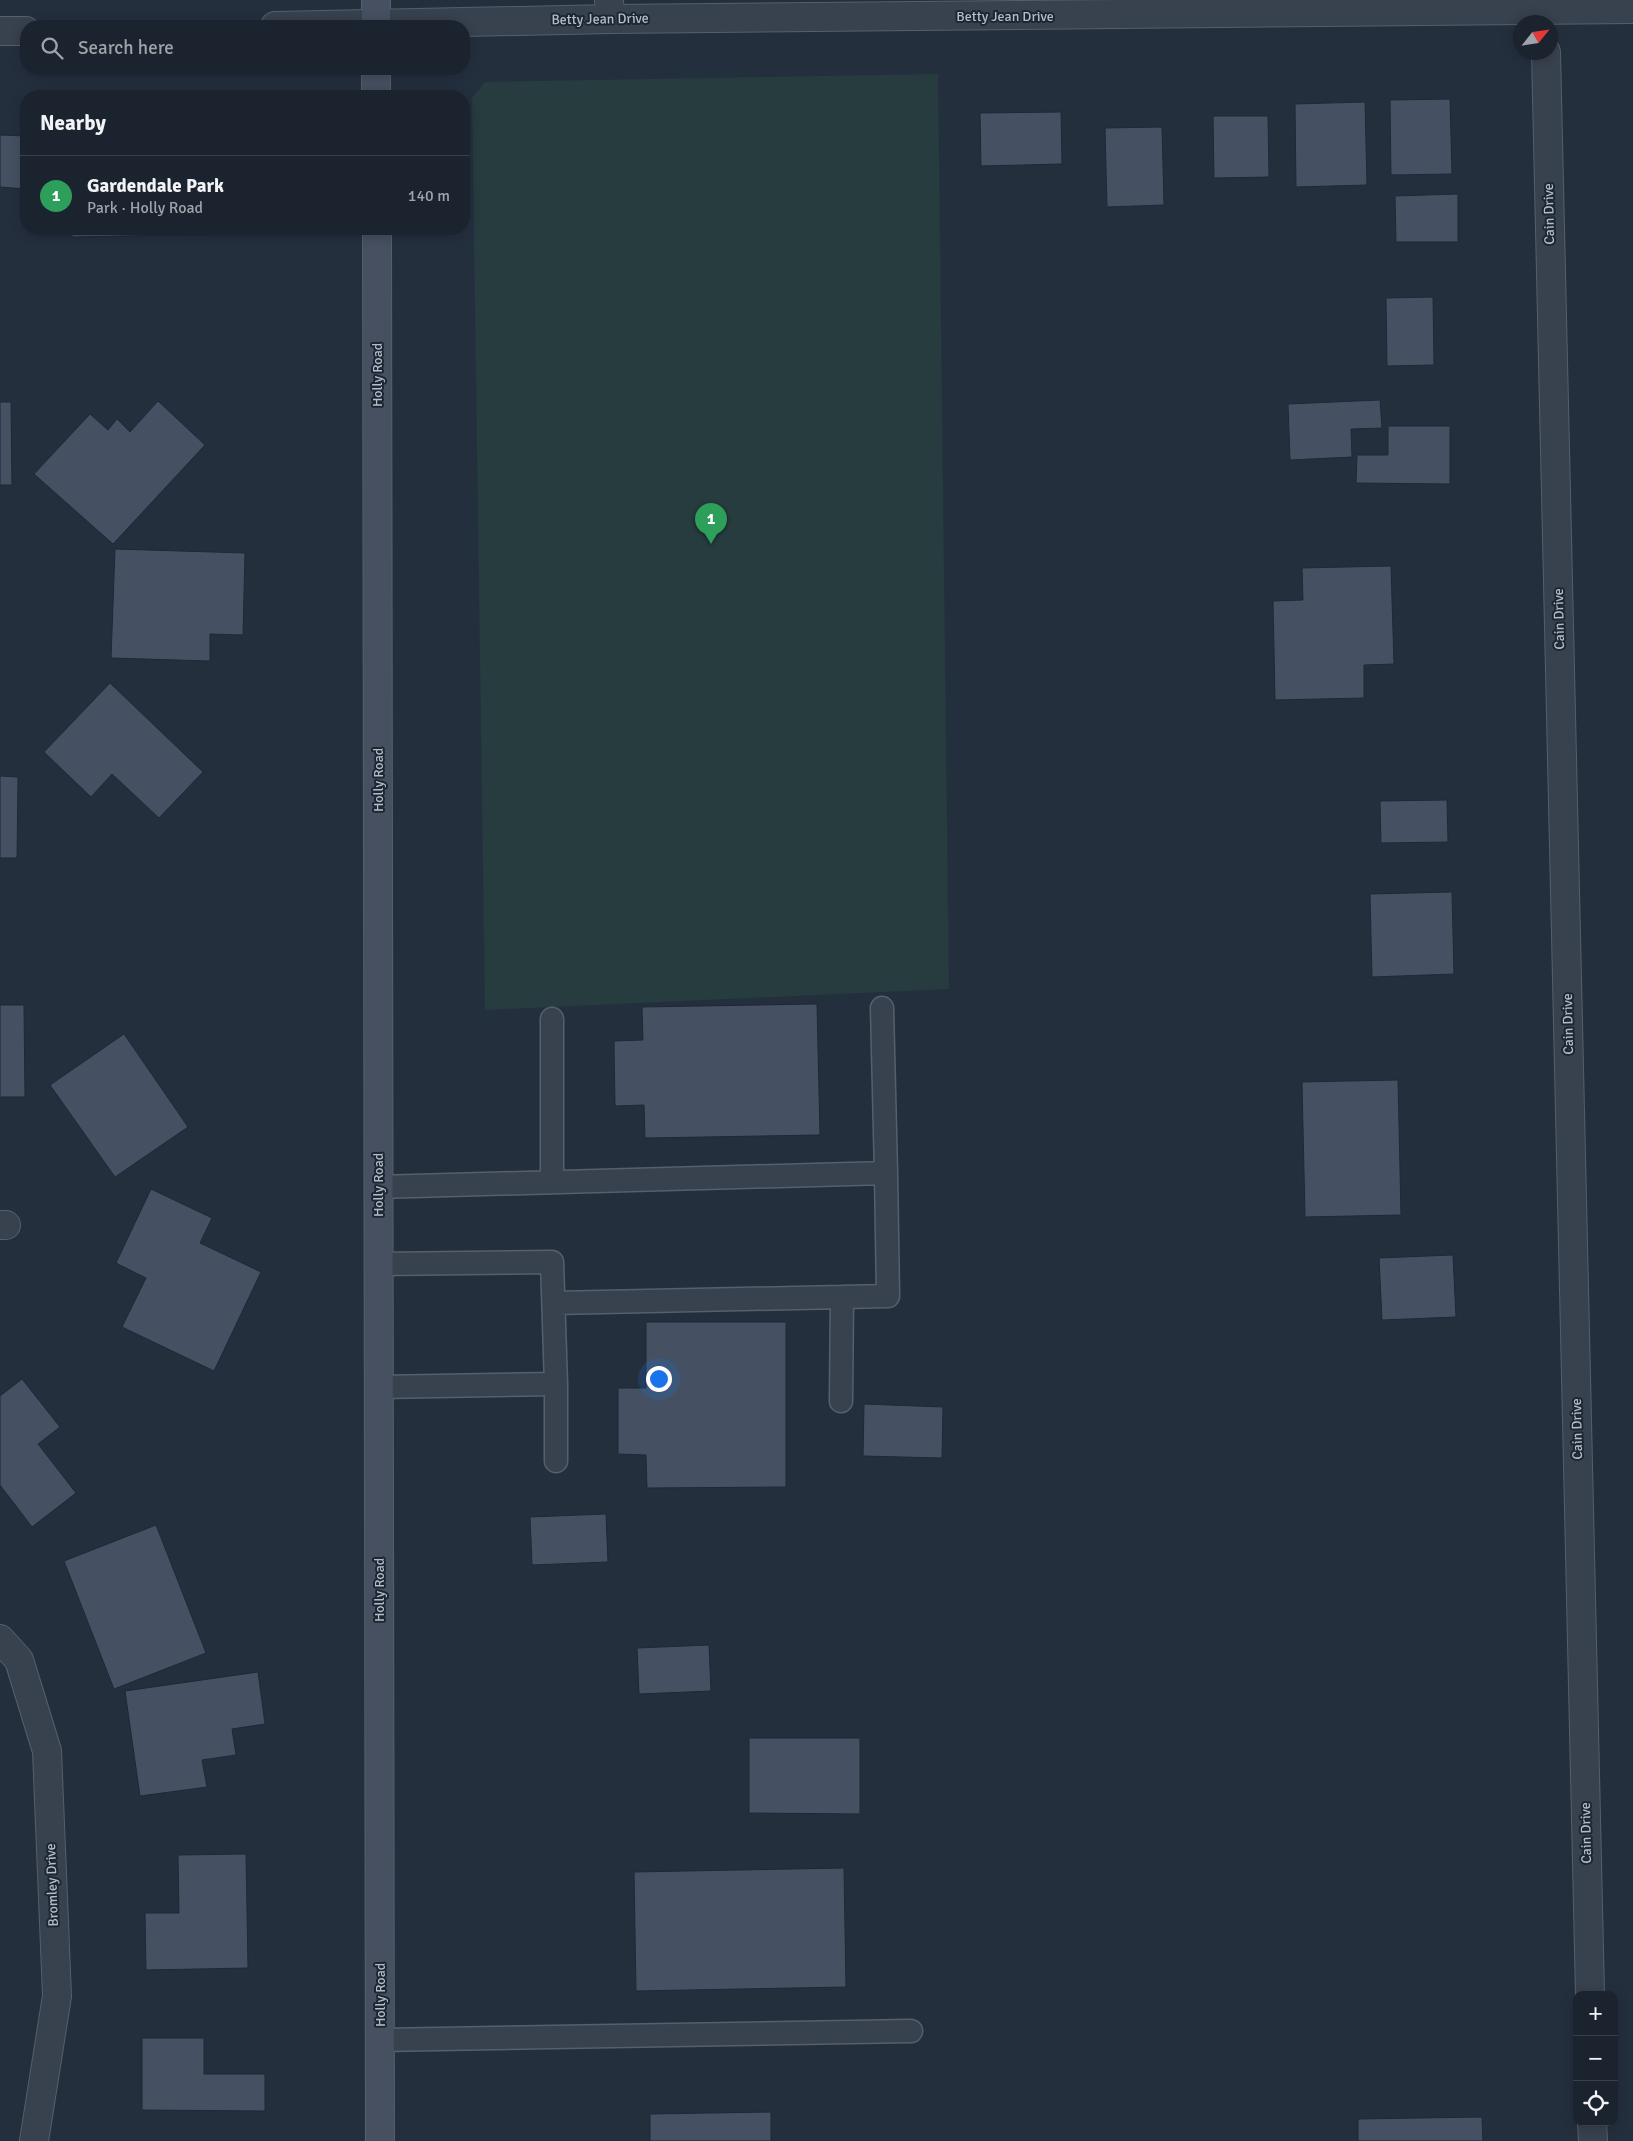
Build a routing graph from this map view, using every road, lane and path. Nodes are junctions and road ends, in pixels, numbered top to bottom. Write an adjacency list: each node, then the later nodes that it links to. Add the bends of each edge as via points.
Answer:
1 (609, 9): 3 (street, Betty Jean Drive); 4 (street, Betty Jean Drive)
2 (1633, 10): 3 (street, Betty Jean Drive)
3 (1545, 11)
4 (376, 17): 5 (street, Betty Jean Drive)
5 (342, 20)
6 (0, 30): 7 (street)
7 (20, 31)
8 (1546, 60): 25 (street, Cain Drive)
9 (376, 75): 10 (main road)
10 (376, 90)
11 (377, 235): 16 (main road, Holly Road)
12 (882, 1008): 14 (lane)
13 (552, 1019): 15 (lane)
14 (886, 1173): 15 (lane); 18 (lane, via 888,1296)
15 (552, 1182): 16 (lane)
16 (378, 1187): 17 (main road, Holly Road)
17 (378, 1264): 19 (lane, via 552,1262); 21 (main road, Holly Road)
18 (842, 1298): 19 (lane); 22 (lane)
19 (555, 1303): 20 (lane)
20 (556, 1384): 21 (lane); 23 (lane)
21 (379, 1387): 27 (main road, Holly Road)
22 (840, 1400)
23 (556, 1461)
24 (0, 1639): 29 (street, Bromley Drive, via 19,1660 47,1751 57,1996)
25 (1590, 1991)
26 (910, 2031): 27 (lane)
27 (380, 2040): 30 (main road, Holly Road)
28 (1592, 2126): 31 (street)
29 (34, 2141)
30 (380, 2141)
31 (1593, 2141)

